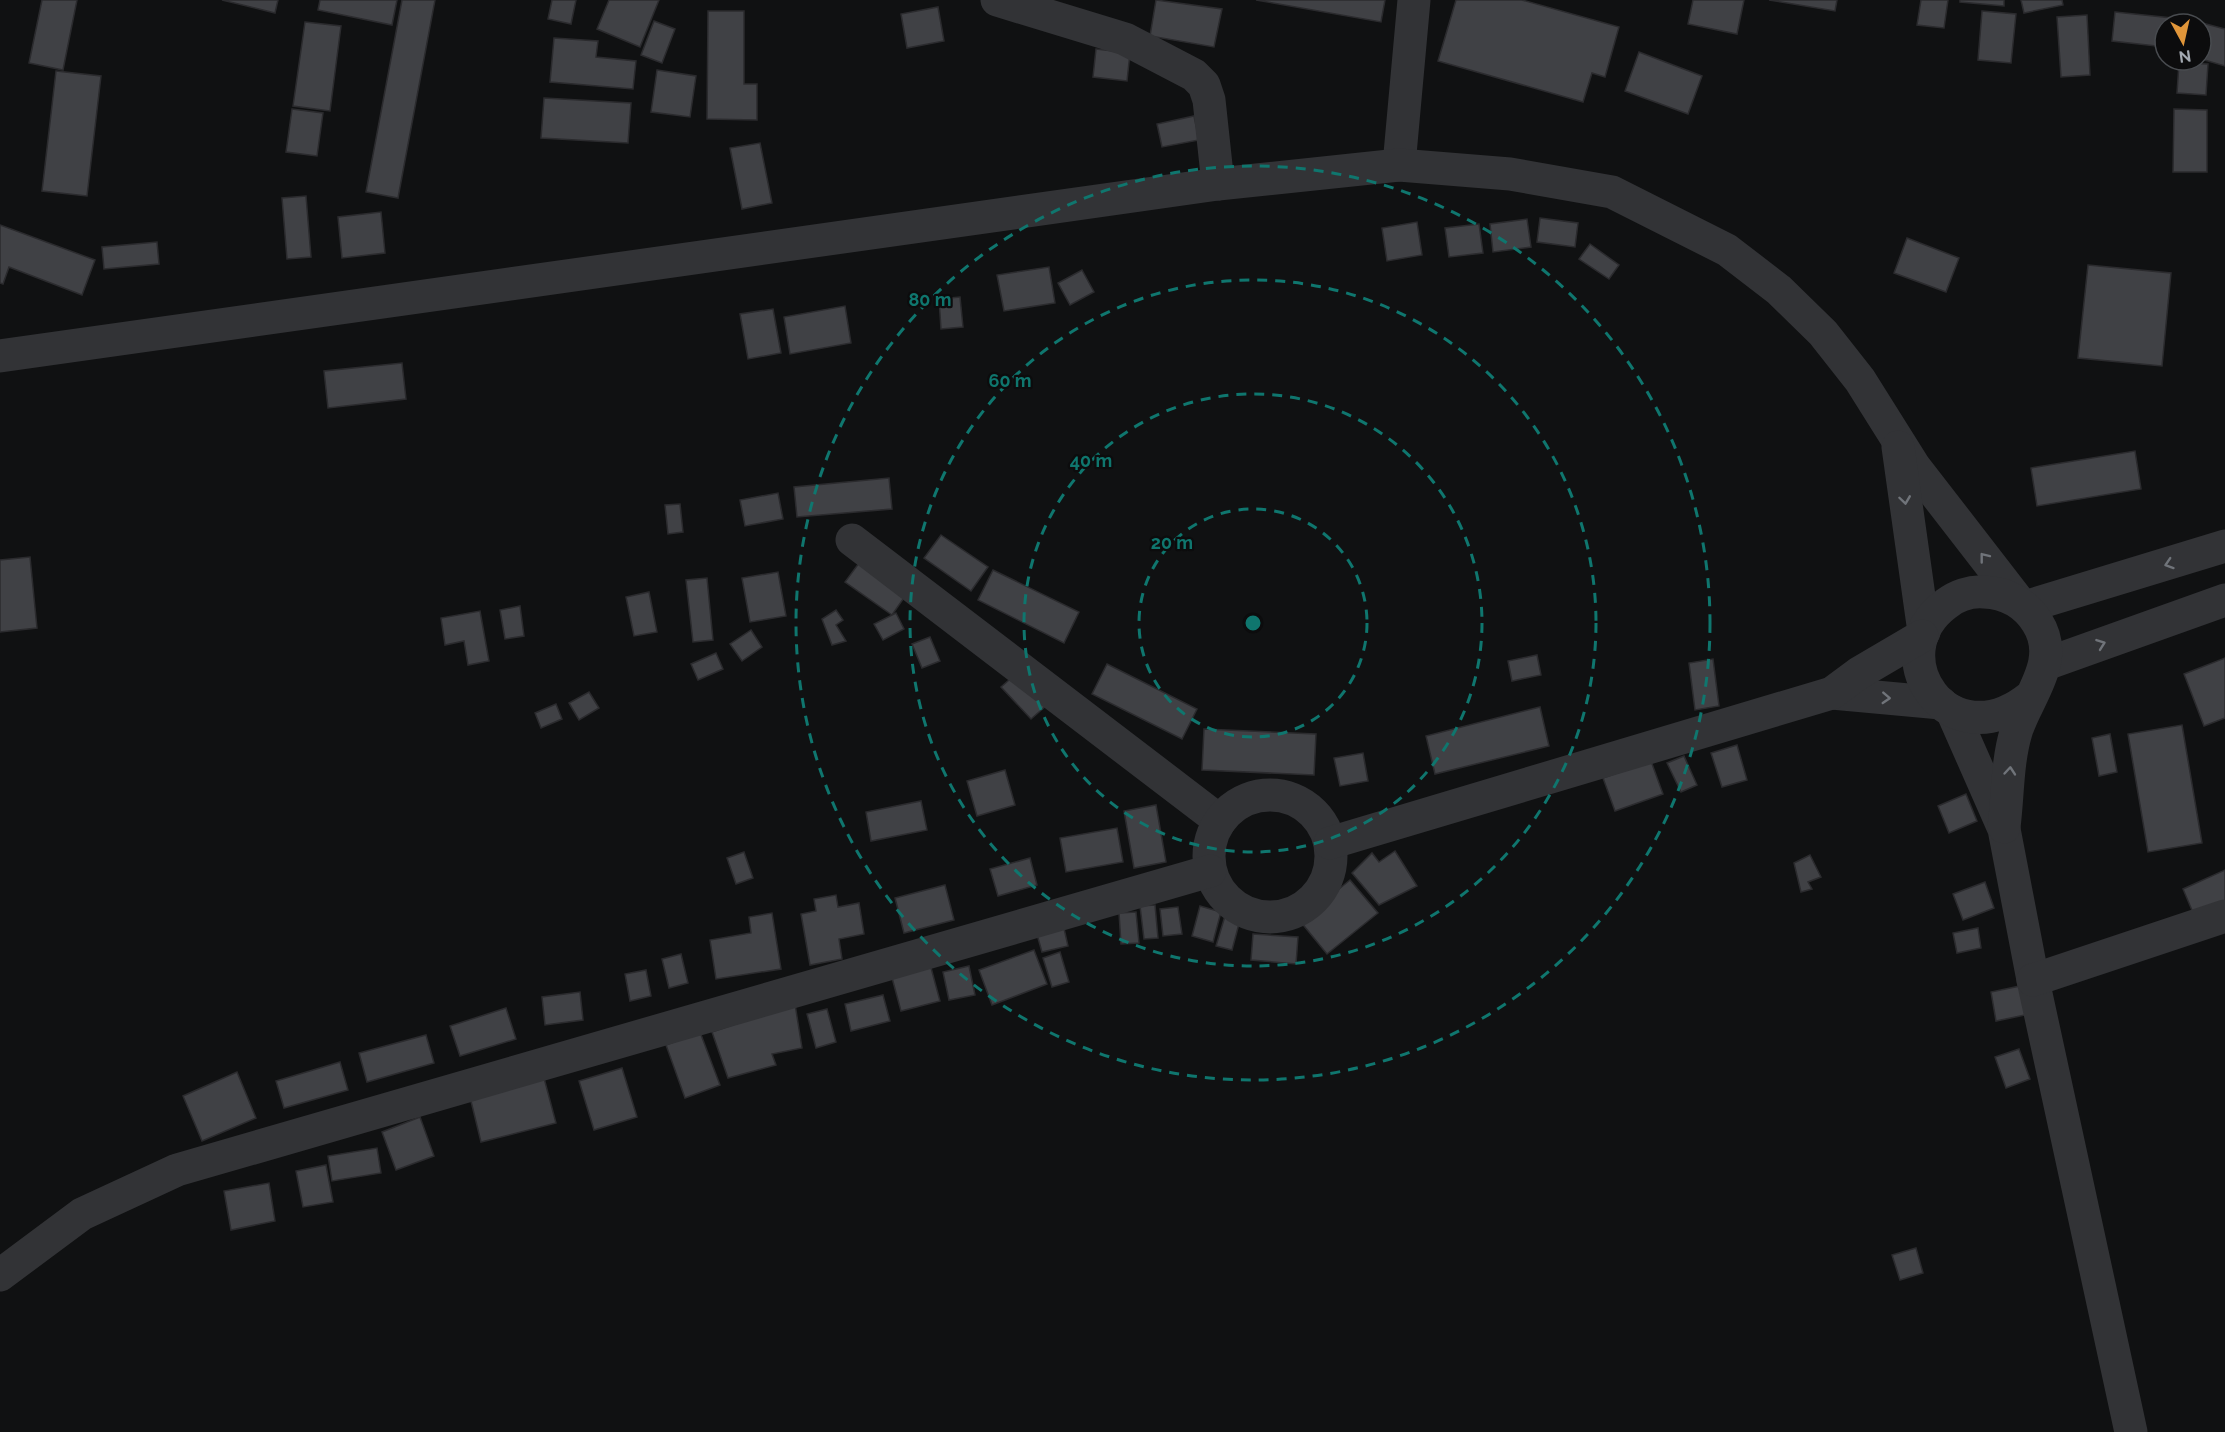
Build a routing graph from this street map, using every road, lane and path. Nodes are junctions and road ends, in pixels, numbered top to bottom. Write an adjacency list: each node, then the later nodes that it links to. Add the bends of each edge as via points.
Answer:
1 (997, 0): 4 (street, via 1125,39 1194,75 1204,85 1209,100)
2 (1414, 0): 3 (street)
3 (1399, 165): 4 (street); 6 (street, via 1510,174 1612,192 1727,250 1779,290 1823,333 1860,380)
4 (1218, 184): 5 (street)
5 (0, 357)
6 (1898, 442): 10 (street, one-way to 6); 11 (street, one-way to 11)
7 (852, 540): 16 (street)
8 (2225, 546): 10 (street, one-way to 10)
9 (2225, 600): 12 (street, one-way to 9)
10 (2023, 605): 11 (street, via 1993,592 1964,594 1940,608); 12 (street, via 2038,623 2045,643)
11 (1923, 634): 13 (street); 15 (street, via 1919,651 1923,680)
12 (2046, 664): 14 (street, via 2041,682)
13 (1832, 693): 15 (street, one-way to 15); 18 (street)
14 (2030, 697): 15 (street, via 2014,710 1994,718 1972,718); 17 (street, one-way to 14, via 2012,752)
15 (1947, 707): 17 (street)
16 (1220, 820): 18 (street, via 1234,806 1253,797 1293,798 1310,808 1323,824); 19 (street, via 1211,836)
17 (2004, 829): 21 (street)
18 (1330, 843): 19 (street, via 1332,864 1325,884 1312,902 1294,913 1252,915 1233,906 1219,890)
19 (1210, 870): 22 (street, via 177,1170 82,1214)
20 (2225, 916): 21 (street)
21 (2033, 980): 23 (street)
22 (0, 1275)
23 (2131, 1432)

